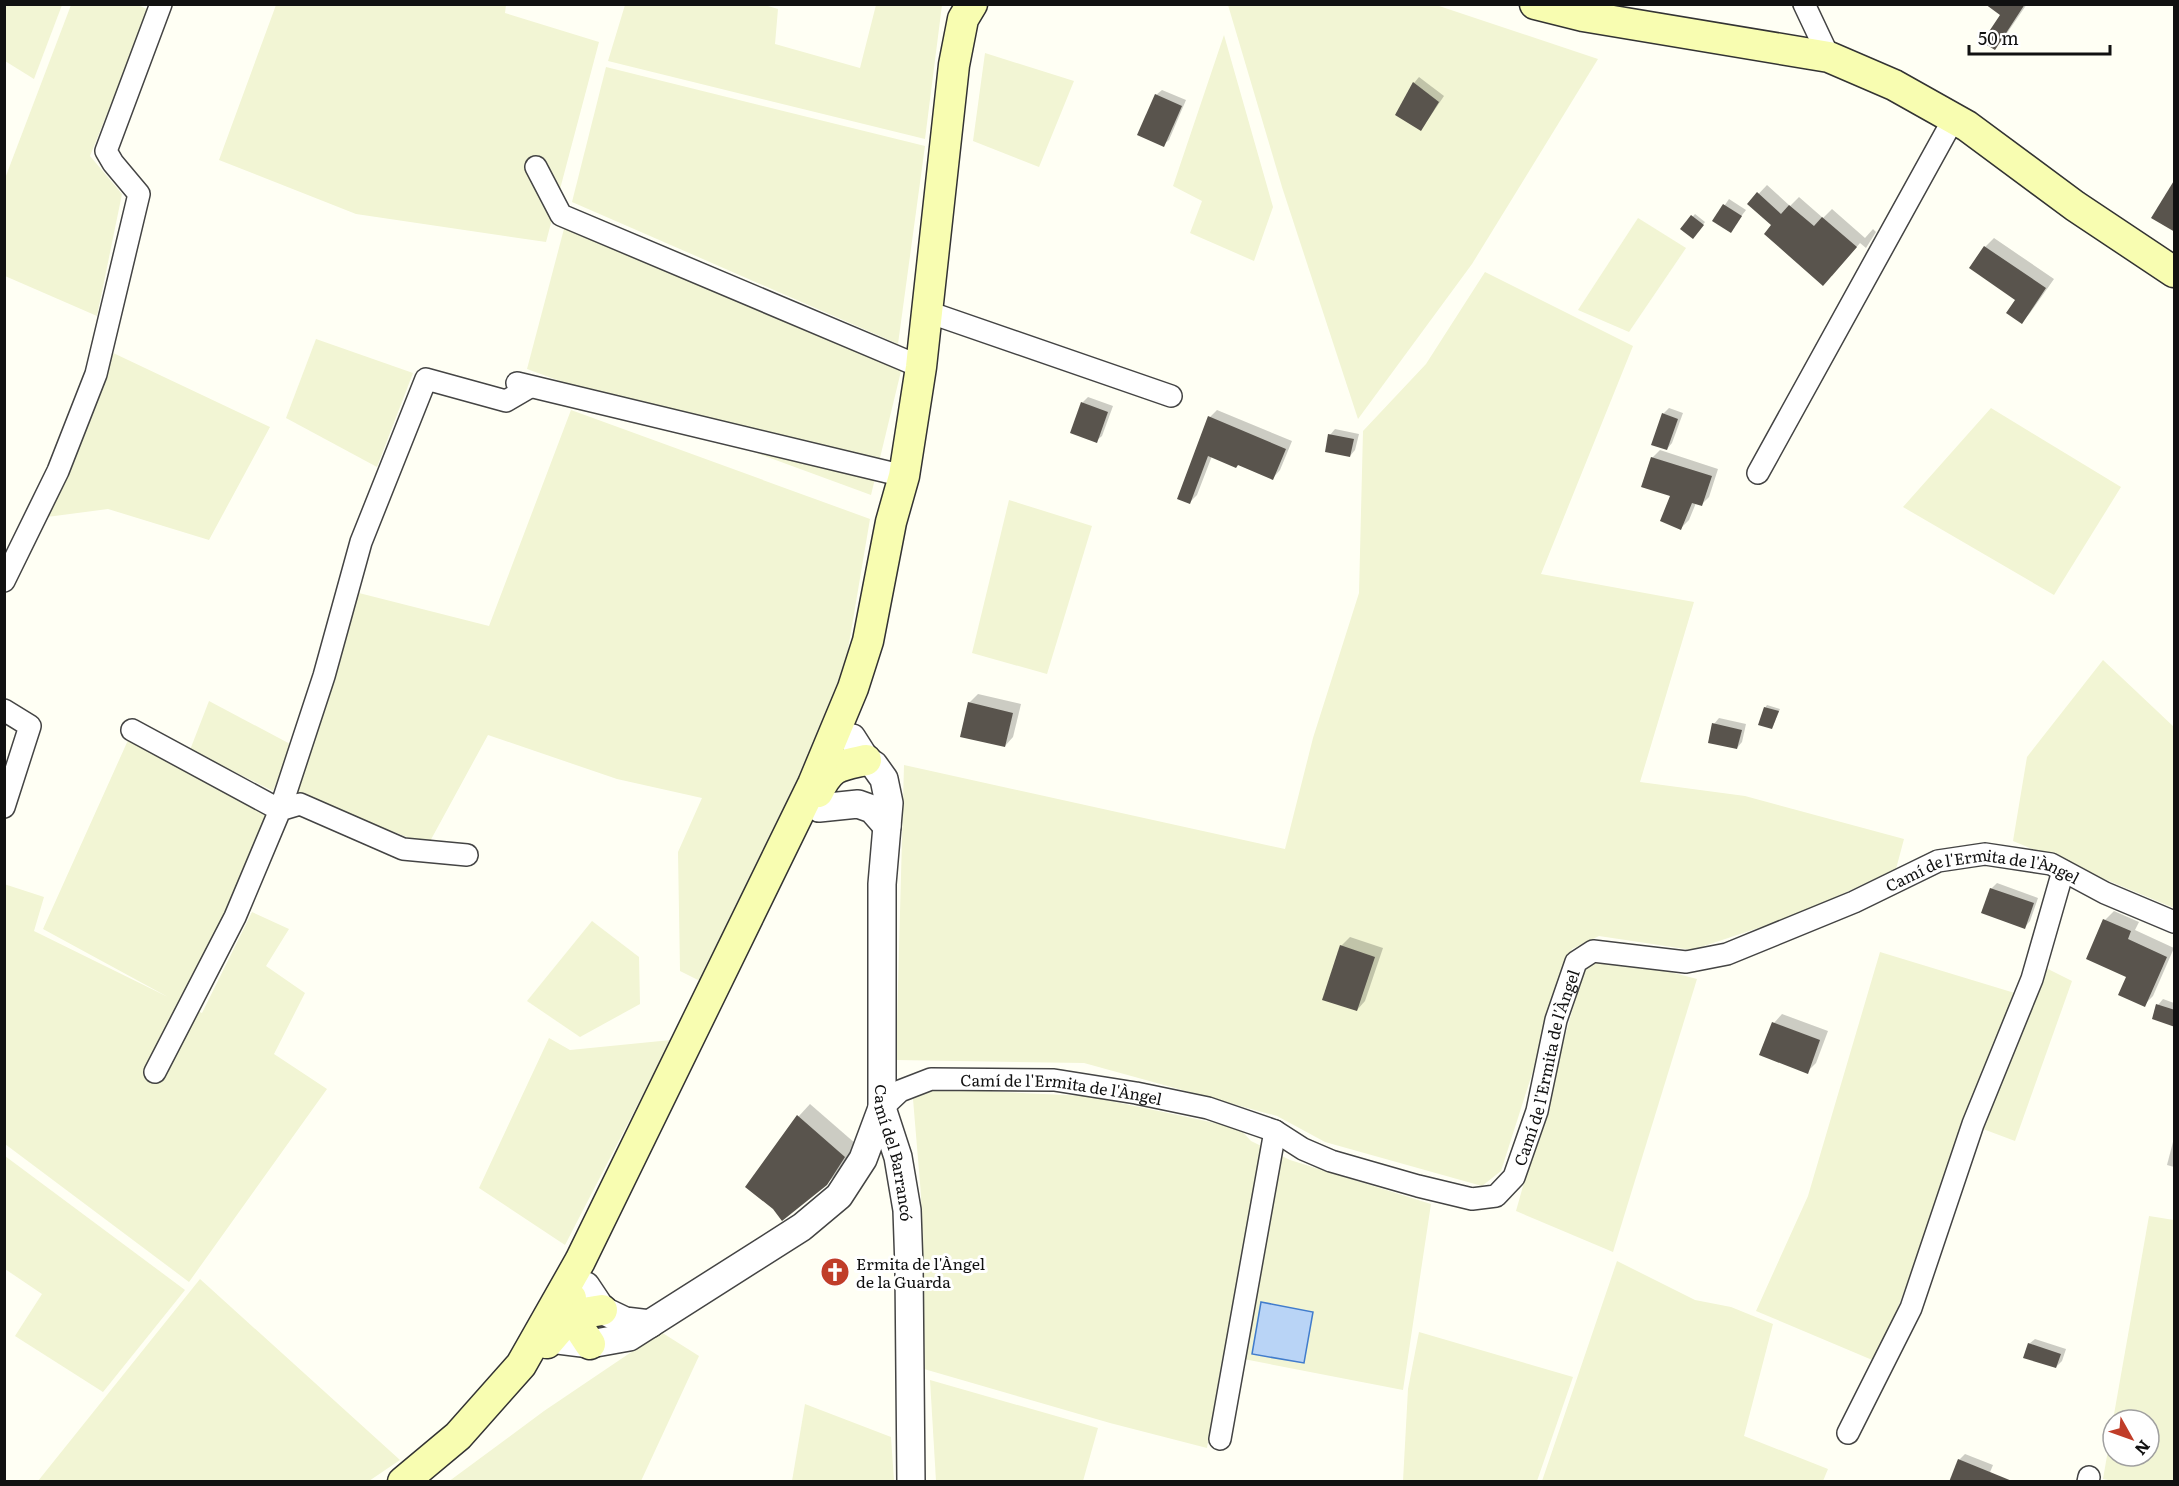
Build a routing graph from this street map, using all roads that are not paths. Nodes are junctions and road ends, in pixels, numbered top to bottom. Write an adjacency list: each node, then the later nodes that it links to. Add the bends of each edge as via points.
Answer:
1 (161, 4): 14 (street, via 106,151 139,194 96,374 58,471)
2 (972, 4): 9 (main road, via 963,20 954,65)
3 (1535, 4): 5 (main road, via 1583,16)
4 (1804, 4): 5 (street)
5 (1829, 57): 6 (main road)
6 (1954, 118): 8 (main road, via 2075,207); 12 (street)
7 (536, 167): 10 (street, via 561,215)
8 (2175, 272)
9 (928, 312): 10 (main road); 11 (street)
10 (921, 367): 13 (main road)
11 (1172, 396)
12 (1758, 473)
13 (904, 476): 15 (main road); 18 (main road, via 904,525 889,623); 21 (street, via 522,385 506,402 426,379 361,542 324,676)
14 (4, 581)
15 (858, 672): 18 (main road, via 859,697 839,746); 26 (main road, via 813,784)
16 (4, 710): 19 (street, via 30,726)
17 (132, 730): 21 (street)
18 (851, 761): 20 (main road); 22 (street, Camí del Barrancó, via 874,765 884,779 889,803); 26 (main road, via 826,776 752,925)
19 (4, 807)
20 (819, 808): 22 (street, via 858,804); 31 (main road)
21 (280, 810): 23 (street, via 300,804 403,849); 27 (street, via 235,916)
22 (879, 817): 28 (street, Camí del Barrancó)
23 (467, 855)
24 (2063, 871): 25 (street, Camí de l'Ermita de l'Àngel); 29 (street, Camí de l'Ermita de l'Àngel, via 2051,864 1985,854 1938,861 1854,902 1727,954 1686,962 1593,951 1576,962 1556,1020 1537,1111 1514,1177 1496,1196 1472,1199 1331,1161); 35 (street, via 2032,979 1973,1124 1911,1308)
25 (2175, 922)
26 (739, 936): 30 (main road)
27 (155, 1072)
28 (882, 1108): 29 (street, Camí de l'Ermita de l'Àngel, via 900,1091 931,1079 1054,1080 1208,1108); 32 (street, via 863,1158 839,1196 802,1227); 40 (street, Camí del Barrancó, via 898,1157 907,1210)
29 (1275, 1131): 37 (street)
30 (591, 1238): 33 (main road, via 585,1266 571,1295); 36 (main road, via 521,1365)
31 (594, 1298): 32 (street, via 625,1321); 33 (main road)
32 (650, 1324): 34 (street, via 629,1337)
33 (565, 1328): 34 (main road); 36 (main road, via 551,1335 525,1377 488,1419); 39 (main road, via 517,1400 473,1444)
34 (590, 1344)
35 (1848, 1433)
36 (458, 1436): 38 (main road)
37 (1220, 1439)
38 (403, 1482)
39 (419, 1482)
40 (911, 1482)

